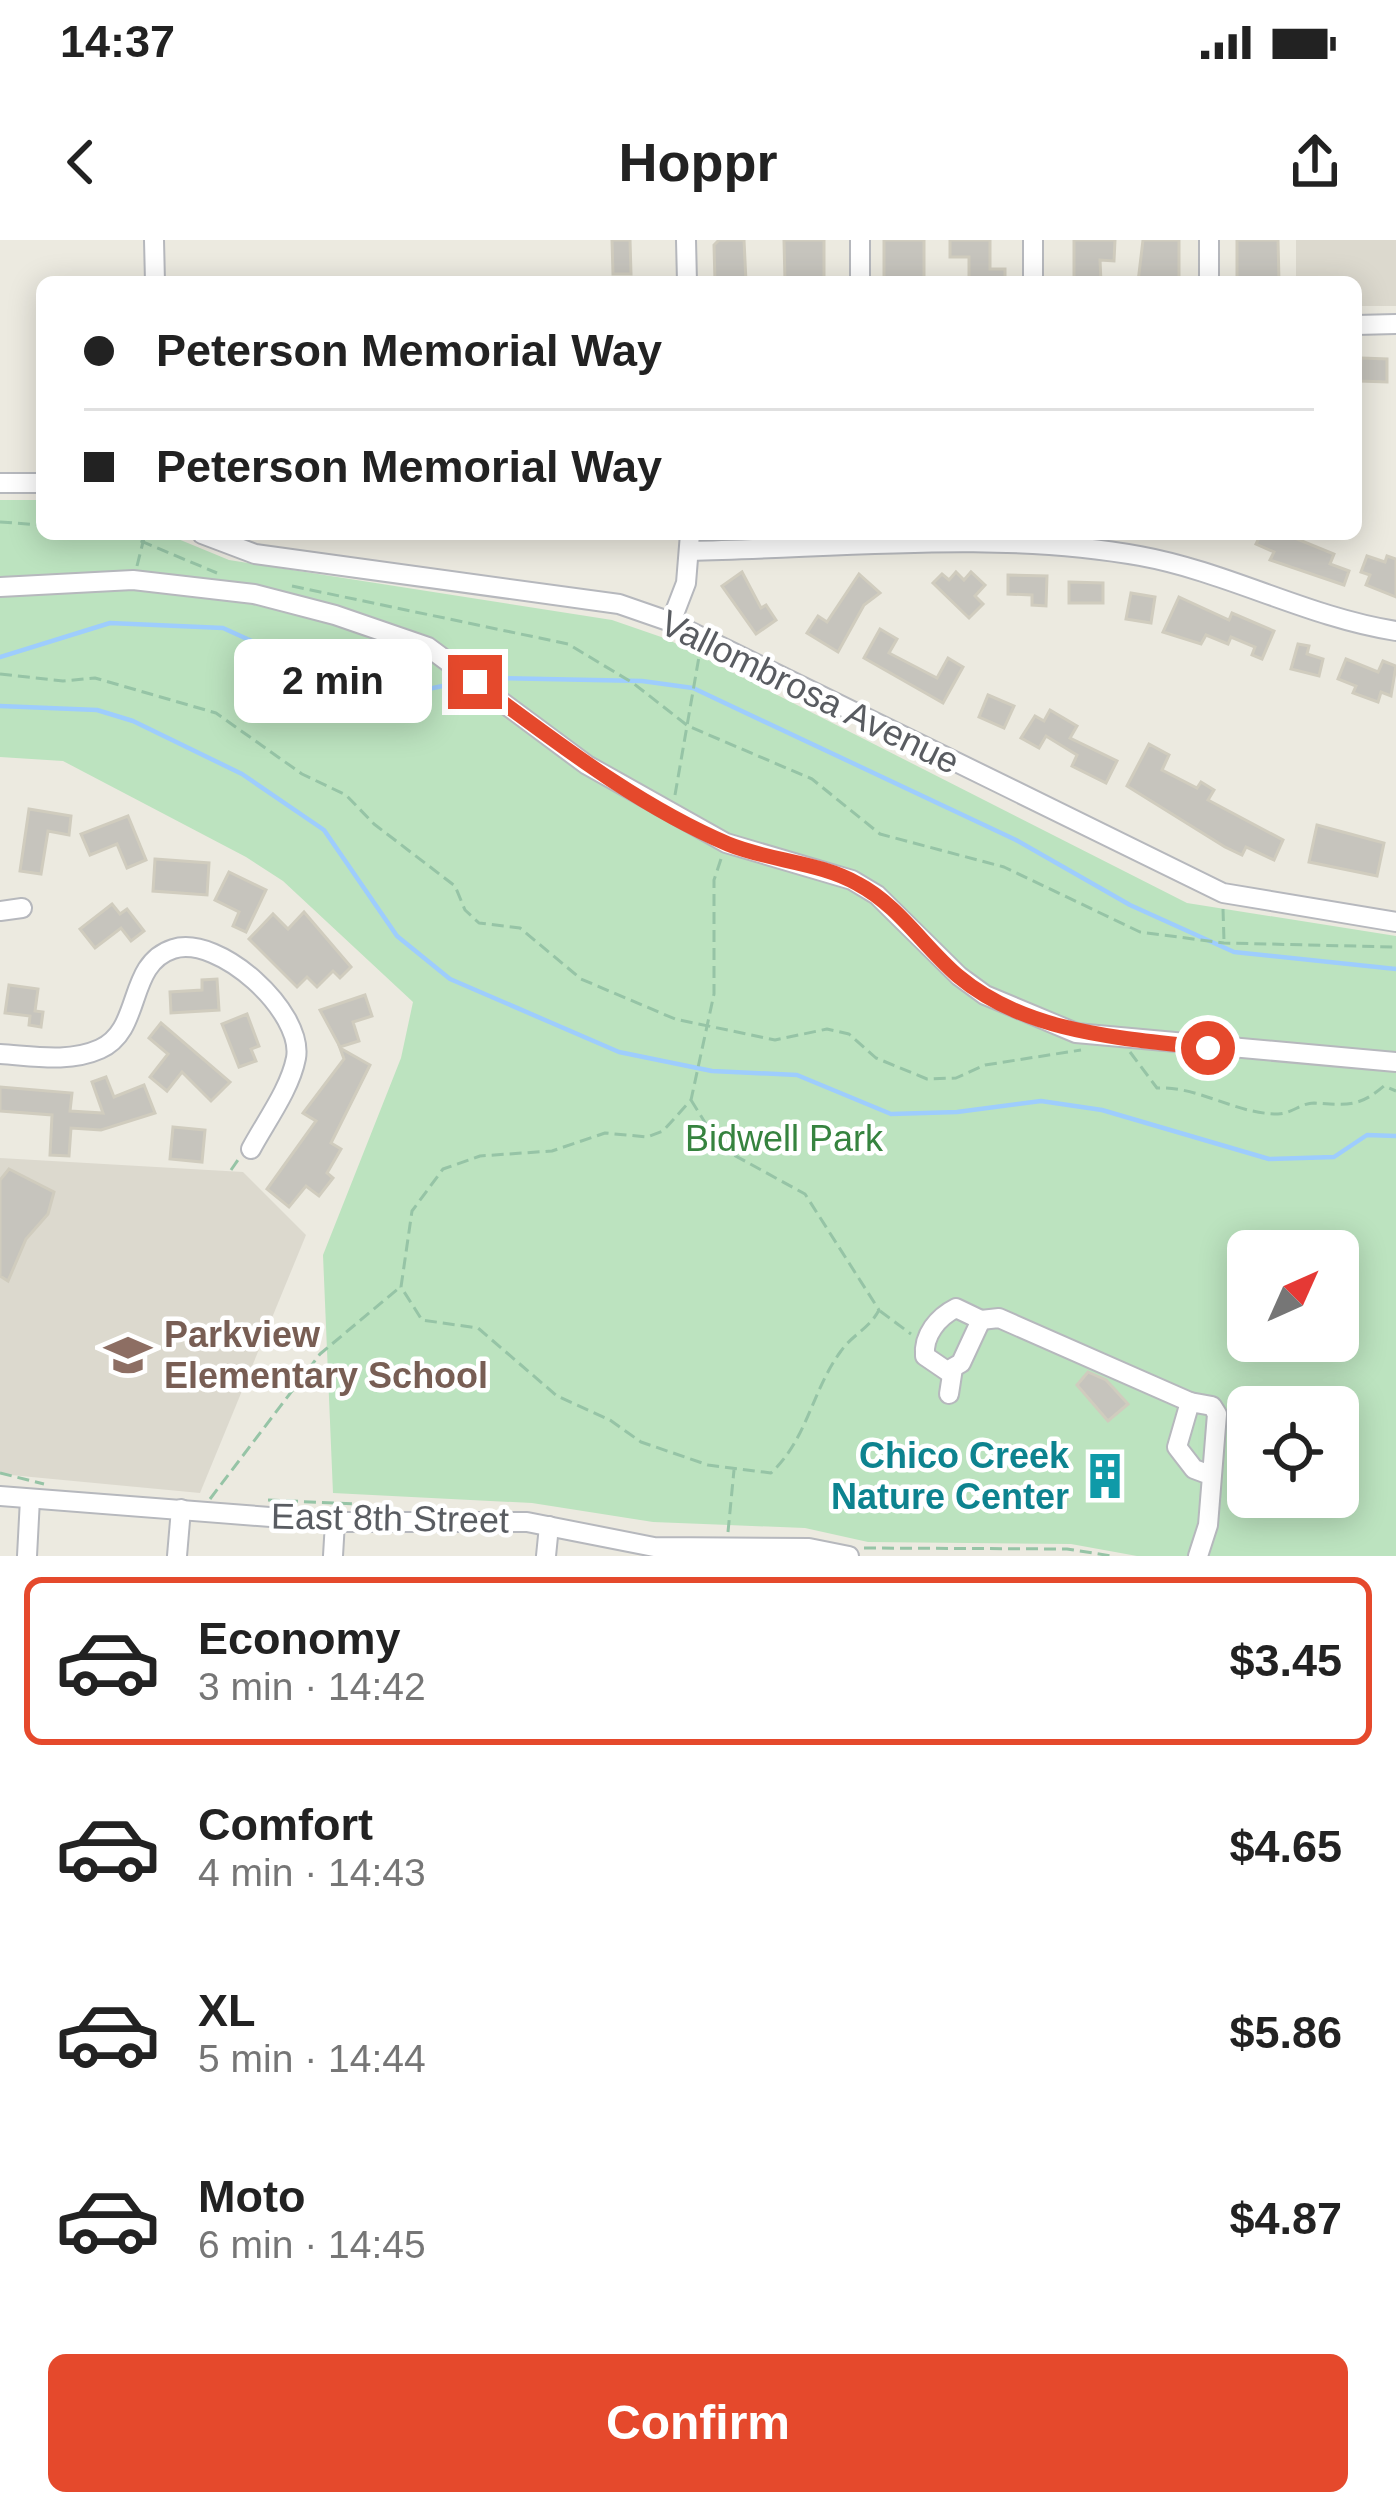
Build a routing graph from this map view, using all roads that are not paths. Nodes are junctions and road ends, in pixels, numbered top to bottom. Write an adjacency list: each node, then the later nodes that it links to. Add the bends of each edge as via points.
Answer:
1 (154, 240): 6 (street)
2 (686, 240): 7 (street)
3 (860, 240): 8 (street)
4 (1033, 240): 9 (street)
5 (1209, 240): 10 (street)
6 (155, 276)
7 (687, 276)
8 (860, 276)
9 (1034, 276)
10 (1209, 276)
11 (1396, 324): 12 (street)
12 (1362, 325)
13 (0, 483): 14 (street)
14 (36, 483)
15 (218, 540): 18 (street, Vallombrosa Avenue, via 255,554 619,604)
16 (690, 543): 18 (street); 19 (street, via 1085,548 1200,570 1356,625)
17 (0, 587): 24 (street, via 133,580 254,594 428,647 587,765 668,811 726,843 852,880 877,895 985,995 1076,1033)
18 (671, 622): 22 (street, Vallombrosa Avenue, via 1223,893)
19 (1396, 631)
20 (22, 908): 21 (street)
21 (0, 911)
22 (1396, 922)
23 (0, 1054): 25 (street, via 54,1058 100,1049 122,1029 158,956 207,947 238,967 296,1037 290,1076)
24 (1396, 1062)
25 (251, 1149)
26 (981, 1320): 27 (street); 27 (street, via 956,1308 923,1342 925,1356); 29 (street, via 999,1318)
27 (953, 1367): 28 (street)
28 (949, 1394)
29 (1190, 1402): 30 (street, via 1177,1447); 30 (street, via 1217,1414)
30 (1210, 1475): 43 (street)
31 (0, 1496): 32 (street, East 8th Street)
32 (30, 1499): 33 (street, East 8th Street); 39 (street)
33 (187, 1504): 34 (street, East 8th Street); 40 (street)
34 (335, 1522): 35 (street, East 8th Street); 41 (street)
35 (549, 1526): 36 (street, East 8th Street); 42 (street)
36 (654, 1551): 38 (street, East 8th Street)
37 (852, 1552): 38 (street, East 8th Street)
38 (754, 1553)
39 (27, 1556)
40 (177, 1556)
41 (333, 1556)
42 (546, 1556)
43 (1198, 1556)

